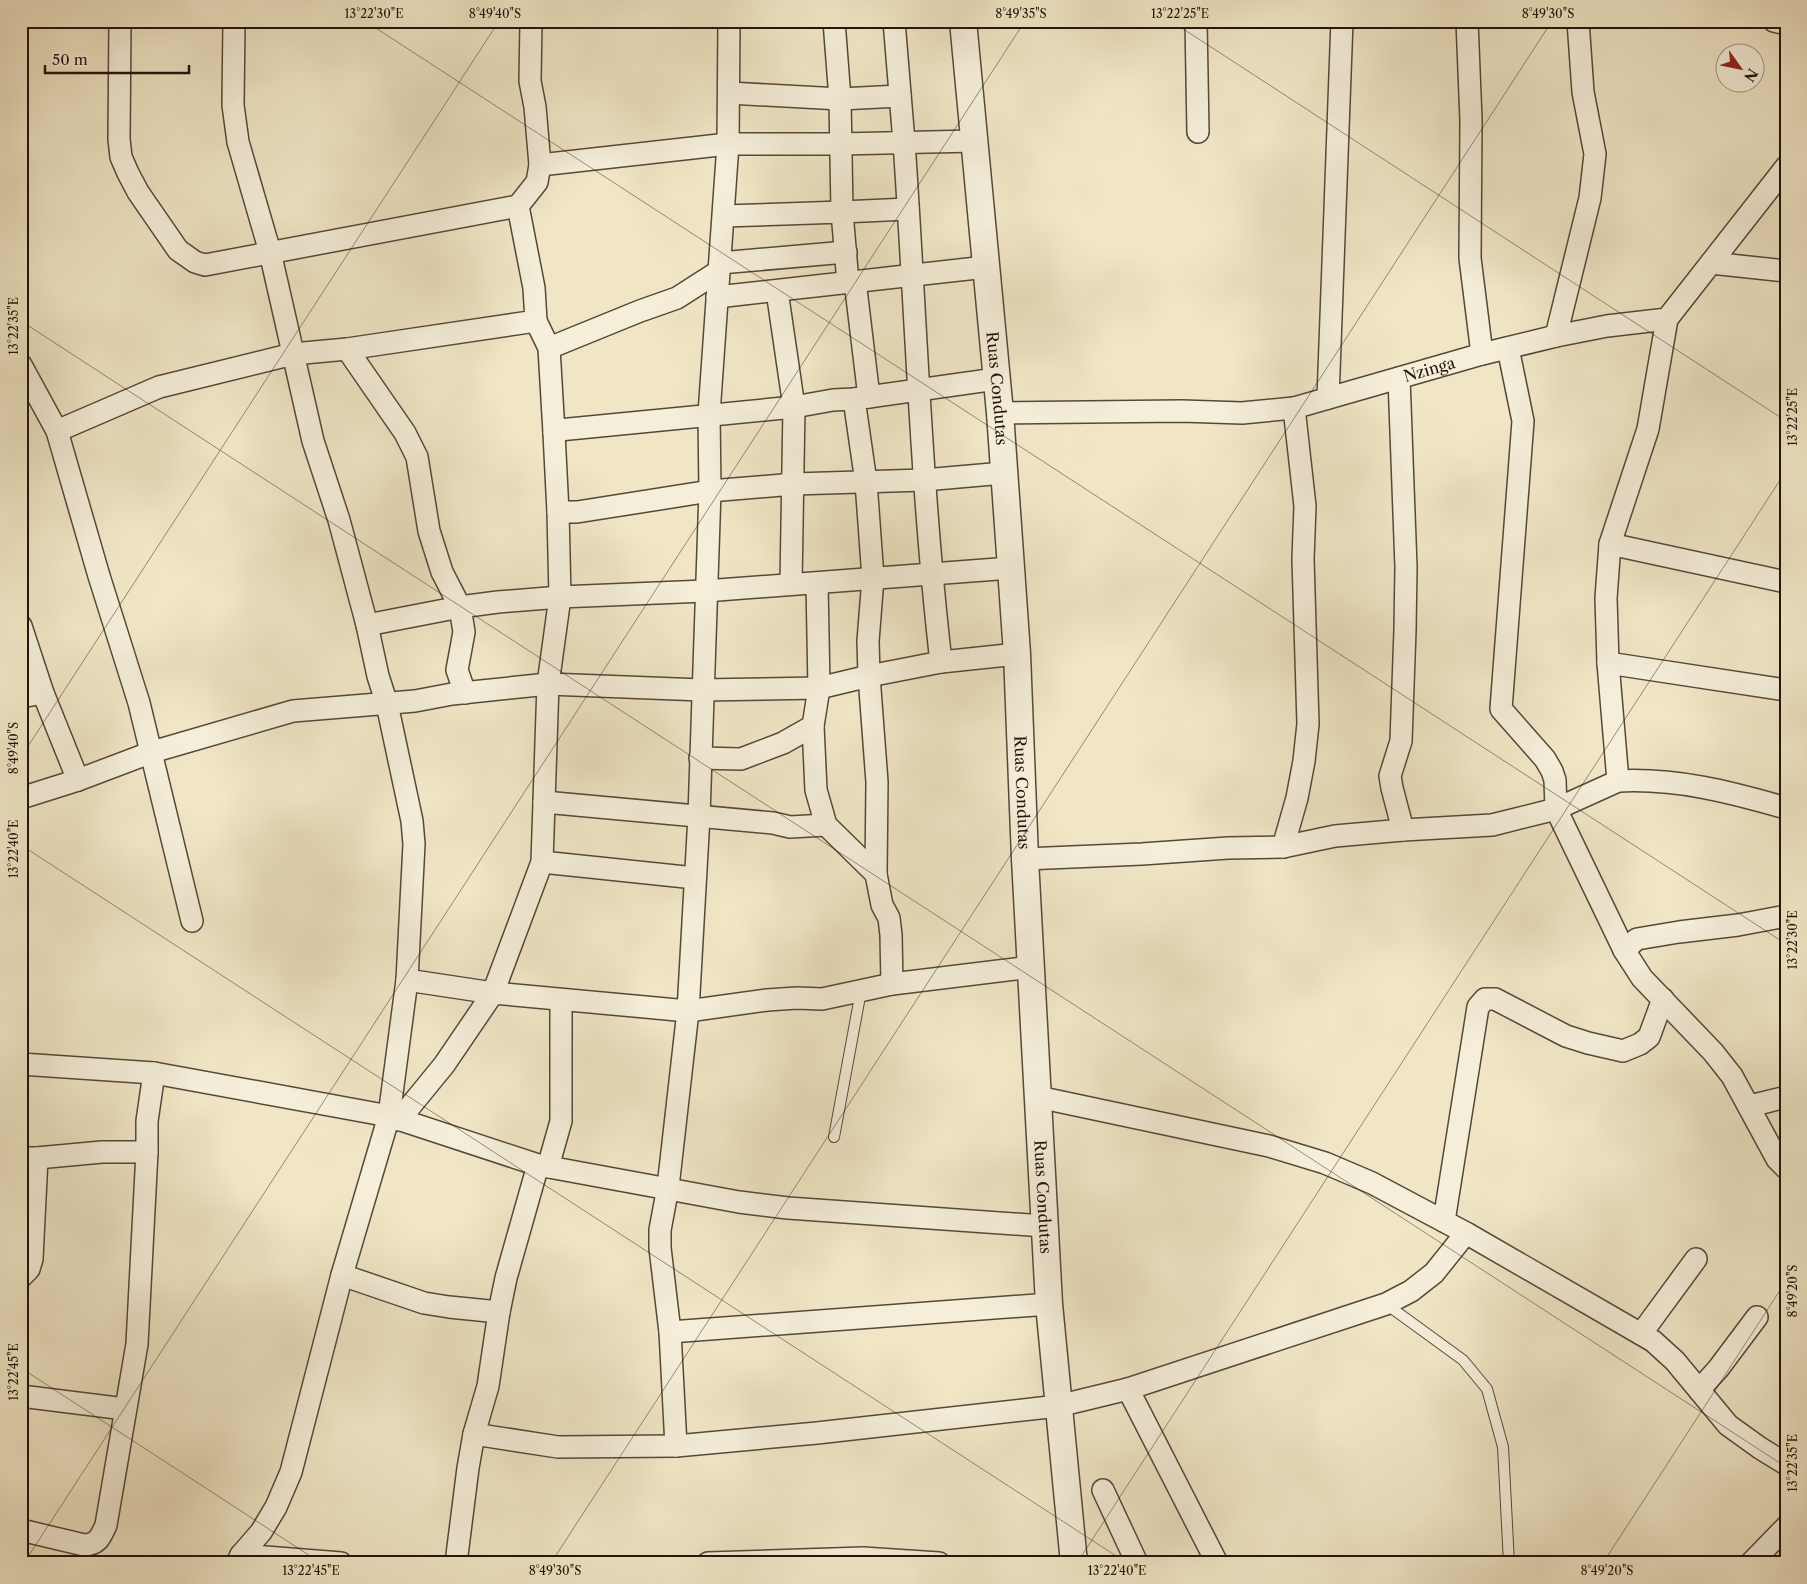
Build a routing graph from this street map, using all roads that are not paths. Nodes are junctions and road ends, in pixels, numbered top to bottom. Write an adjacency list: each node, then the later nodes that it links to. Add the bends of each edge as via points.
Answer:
1 (120, 21): 29 (street, via 119,139 121,157 138,192 178,250 195,262 205,265)
2 (234, 21): 29 (street, via 233,105 238,142)
3 (531, 21): 22 (street, via 530,81 536,107)
4 (729, 21): 14 (street)
5 (834, 21): 16 (street)
6 (894, 21): 15 (street)
7 (963, 21): 18 (street, Ruas Condutas)
8 (1196, 21): 17 (street)
9 (1342, 21): 52 (street)
10 (1467, 21): 46 (street, via 1471,120 1470,258)
11 (1578, 21): 41 (street, via 1583,92 1595,154 1590,198)
12 (1774, 21): 13 (street)
13 (1786, 24)
14 (728, 93): 16 (street); 20 (street)
15 (900, 96): 16 (street); 19 (street)
16 (840, 99): 21 (street)
17 (1198, 132)
18 (974, 141): 19 (street); 33 (street, Ruas Condutas)
19 (904, 142): 21 (street); 26 (street)
20 (728, 144): 21 (street); 22 (street); 28 (street)
21 (840, 144): 27 (street)
22 (540, 165): 25 (street, via 537,182)
23 (1786, 167): 24 (street)
24 (1779, 187): 31 (street)
25 (518, 206): 29 (street); 40 (street, via 534,288)
26 (908, 209): 27 (street); 35 (street)
27 (842, 212): 28 (street); 30 (street)
28 (724, 216): 32 (street)
29 (270, 252): 45 (street)
30 (846, 252): 32 (street); 36 (street)
31 (1711, 263): 34 (street); 39 (street)
32 (719, 267): 38 (street); 42 (street, via 677,298)
33 (986, 267): 35 (street); 49 (street, Ruas Condutas)
34 (1786, 272)
35 (911, 275): 36 (street); 50 (street)
36 (852, 282): 37 (street); 51 (street)
37 (777, 291): 38 (street); 53 (street)
38 (717, 297): 55 (street)
39 (1667, 319): 41 (street, Nzinga); 65 (street, via 1648,429)
40 (536, 321): 42 (street); 44 (street)
41 (1556, 336): 43 (street, Nzinga)
42 (548, 348): 58 (street)
43 (1508, 348): 46 (street, Nzinga); 97 (street, via 1523,421 1501,709 1552,770)
44 (347, 349): 45 (street); 74 (street, via 413,447 429,531 442,572)
45 (293, 354): 57 (street, via 159,387); 75 (street, via 313,441 339,520)
46 (1482, 354): 48 (street, Nzinga)
47 (21, 365): 57 (street)
48 (1399, 378): 52 (street, Nzinga); 100 (street, via 1405,612 1401,741 1390,776)
49 (996, 379): 50 (street); 56 (street, Ruas Condutas)
50 (918, 390): 51 (street); 60 (street)
51 (861, 398): 53 (street); 61 (street)
52 (1328, 398): 54 (street, Nzinga)
53 (794, 407): 55 (street); 62 (street)
54 (1294, 408): 56 (street, Nzinga, via 1242,413); 101 (street, via 1305,506 1303,559 1308,724 1297,798)
55 (709, 414): 58 (street); 63 (street)
56 (1000, 414): 59 (street, Ruas Condutas)
57 (57, 431): 90 (street)
58 (554, 433): 64 (street)
59 (1004, 473): 60 (street); 66 (street, Ruas Condutas)
60 (924, 480): 61 (street); 67 (street)
61 (866, 482): 62 (street); 68 (street)
62 (794, 484): 63 (street); 71 (street)
63 (710, 491): 64 (street, via 577,512); 72 (street)
64 (558, 512): 73 (street)
65 (1610, 544): 70 (street); 79 (street, via 1606,598)
66 (1011, 568): 67 (street); 77 (street, Ruas Condutas)
67 (930, 574): 68 (street); 78 (street)
68 (873, 578): 69 (street); 80 (street)
69 (817, 582): 71 (street); 82 (street)
70 (1786, 582)
71 (791, 584): 72 (street)
72 (705, 591): 73 (street); 83 (street)
73 (560, 597): 74 (street); 81 (street)
74 (460, 607): 75 (street); 86 (street, via 464,632 458,670)
75 (367, 625): 88 (street)
76 (21, 626): 85 (street)
77 (1017, 654): 78 (street); 102 (street, Ruas Condutas)
78 (941, 662): 80 (street)
79 (1608, 663): 84 (street); 93 (street)
80 (869, 676): 82 (street); 104 (street, via 877,782)
81 (548, 684): 83 (street); 86 (street); 95 (street)
82 (819, 688): 83 (street); 89 (street)
83 (702, 690): 91 (street)
84 (1786, 690)
85 (43, 693): 87 (street); 92 (street)
86 (464, 693): 88 (street)
87 (21, 697)
88 (387, 704): 90 (street, via 293,711); 110 (street, via 414,831)
89 (813, 726): 91 (street, via 783,743 741,759); 99 (street, via 816,790)
90 (152, 752): 92 (street); 107 (street)
91 (700, 758): 98 (street)
92 (78, 780): 94 (street)
93 (1618, 781): 96 (street, via 1647,779 1686,784); 97 (street)
94 (21, 798)
95 (544, 802): 98 (street); 103 (street)
96 (1786, 808)
97 (1556, 810): 100 (street, via 1492,825); 108 (street)
98 (698, 816): 99 (street, via 790,827); 105 (street)
99 (826, 826): 104 (street)
100 (1403, 830): 101 (street, via 1334,836)
101 (1283, 847): 102 (street)
102 (1025, 859): 109 (street, Ruas Condutas)
103 (542, 862): 105 (street); 113 (street)
104 (876, 874): 111 (street, via 882,905 889,918)
105 (695, 878): 116 (street)
106 (1786, 916): 108 (street, via 1637,939)
107 (192, 921)
108 (1624, 950): 114 (street, via 1642,978)
109 (1032, 967): 111 (street); 119 (street, Ruas Condutas)
110 (408, 980): 113 (street); 122 (street)
111 (892, 984): 112 (street)
112 (861, 991): 116 (street, via 822,1000 797,998); 123 (lane)
113 (493, 993): 115 (street); 122 (street, via 444,1065)
114 (1664, 999): 121 (street, via 1718,1058); 129 (street, via 1649,1037 1623,1051 1566,1036 1495,999 1485,999 1478,1008)
115 (561, 1000): 116 (street); 126 (street, via 561,1121)
116 (688, 1011): 128 (street)
117 (21, 1064): 118 (street)
118 (154, 1073): 122 (street); 124 (street, via 147,1121)
119 (1038, 1097): 129 (street, via 1270,1146 1316,1160 1372,1183); 130 (street, Ruas Condutas)
120 (1786, 1097): 121 (street)
121 (1750, 1106): 127 (street, via 1777,1159)
122 (394, 1118): 126 (street); 133 (street)
123 (834, 1137)
124 (147, 1152): 125 (street); 145 (street, via 137,1344)
125 (29, 1158): 134 (street, via 32,1259 29,1269)
126 (543, 1166): 128 (street); 137 (street, via 506,1278)
127 (1786, 1168)
128 (668, 1188): 130 (street, via 788,1208); 139 (street, via 660,1248)
129 (1444, 1221): 131 (street)
130 (1044, 1226): 135 (street, Ruas Condutas)
131 (1466, 1232): 136 (street, via 1434,1273 1411,1291); 140 (street)
132 (1696, 1258): 140 (street)
133 (342, 1275): 137 (street, via 424,1302); 152 (street, via 291,1472 276,1507)
134 (21, 1277)
135 (1049, 1304): 139 (street); 144 (street, Ruas Condutas)
136 (1386, 1304): 141 (street); 160 (lane, via 1463,1360 1487,1390 1503,1447)
137 (499, 1312): 146 (street, via 488,1386)
138 (1756, 1317): 142 (street)
139 (670, 1332): 147 (street)
140 (1641, 1334): 142 (street, via 1675,1361)
141 (1128, 1389): 144 (street); 159 (street)
142 (1699, 1390): 148 (street, via 1728,1425)
143 (21, 1396): 145 (street)
144 (1058, 1406): 147 (street); 157 (street, Ruas Condutas)
145 (125, 1409): 151 (street, via 106,1525 100,1539 92,1545 84,1545)
146 (474, 1434): 147 (street, via 558,1447); 155 (street)
147 (676, 1446)
148 (1786, 1464)
149 (1102, 1490): 158 (street)
150 (1786, 1528): 161 (street)
151 (21, 1530)
152 (239, 1559): 154 (street)
153 (934, 1562): 156 (street, via 863,1558)
154 (342, 1563)
155 (456, 1563)
156 (708, 1563)
157 (1074, 1563)
158 (1137, 1563)
159 (1217, 1563)
160 (1509, 1563)
161 (1751, 1563)

